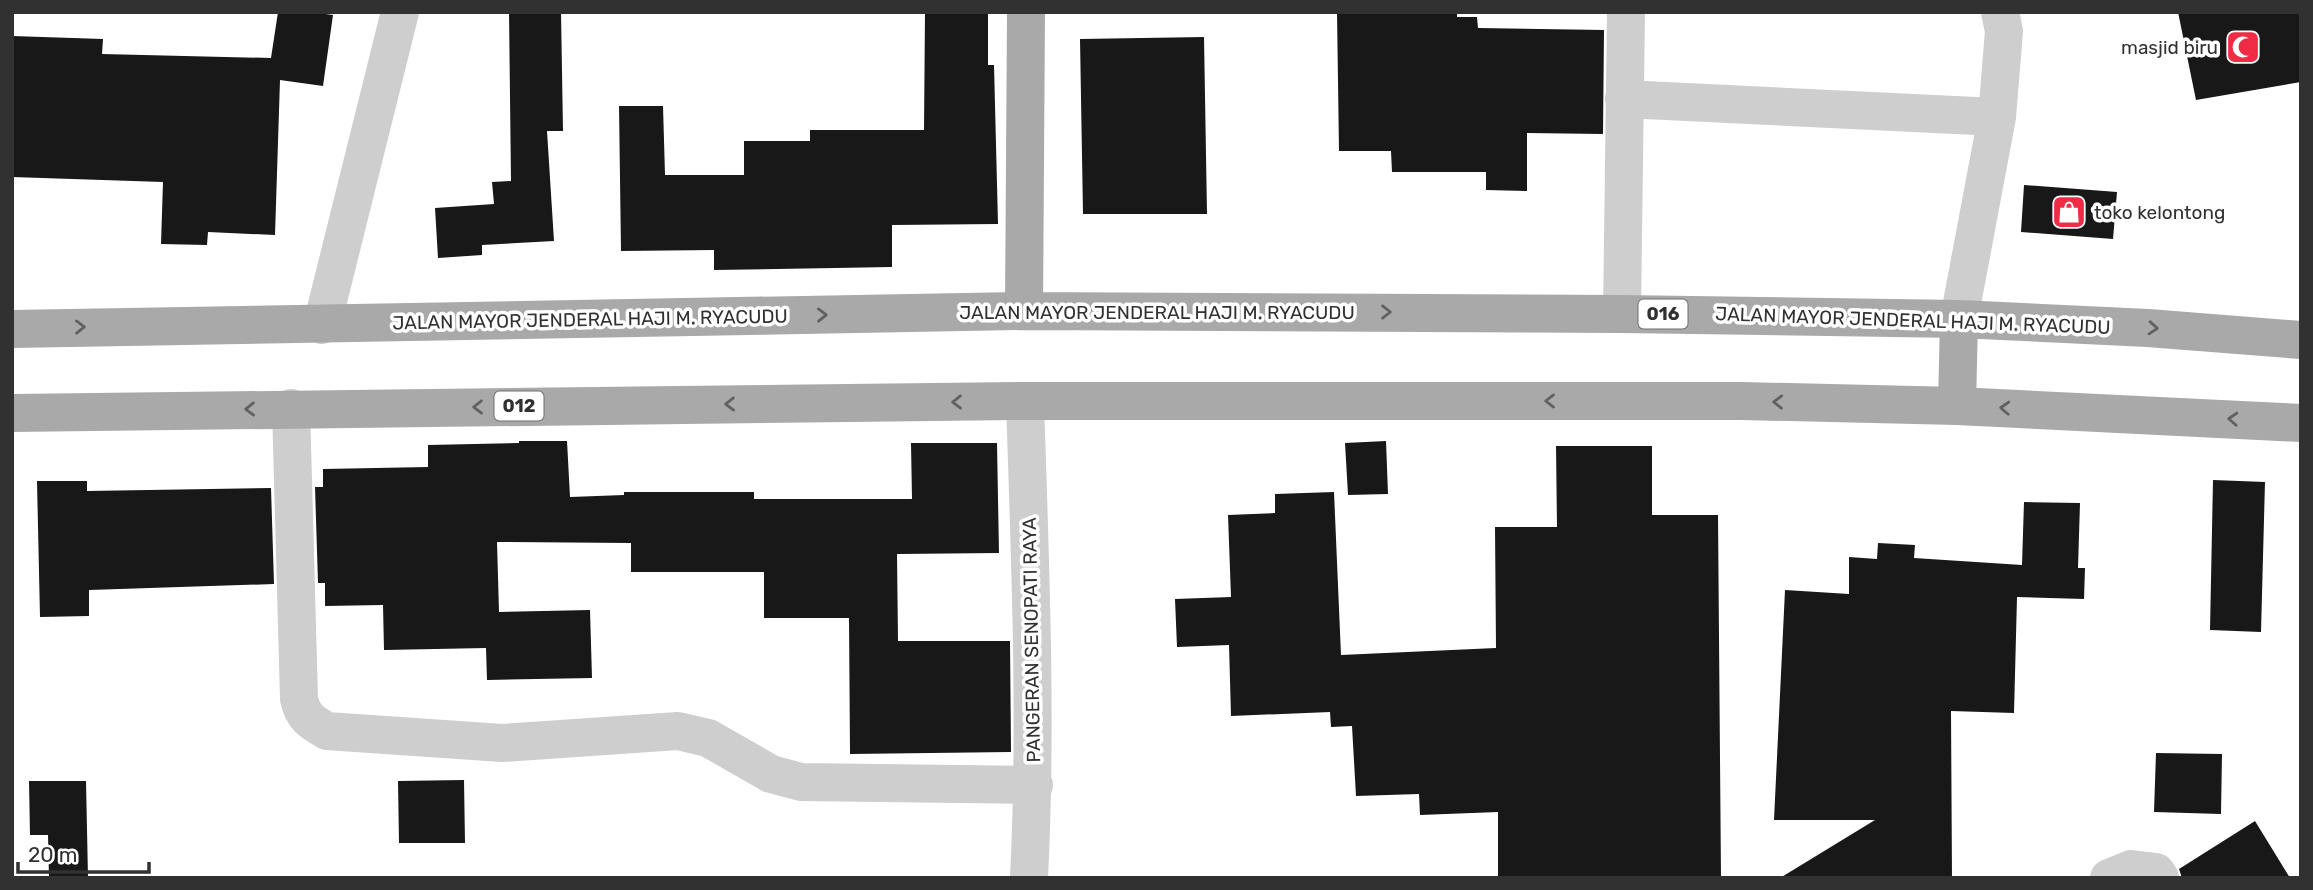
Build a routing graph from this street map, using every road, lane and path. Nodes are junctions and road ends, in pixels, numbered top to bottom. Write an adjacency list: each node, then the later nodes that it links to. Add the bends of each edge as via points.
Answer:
1 (400, 12): 10 (street)
2 (1026, 12): 7 (main road)
3 (1626, 12): 5 (street)
4 (2000, 12): 6 (street, via 2004,31)
5 (1624, 99): 6 (street); 8 (street)
6 (1997, 117): 9 (street)
7 (1024, 311): 8 (main road, JALAN MAYOR JENDERAL HAJI M. RYACUDU / 016, one-way to 8); 10 (main road, JALAN MAYOR JENDERAL HAJI M. RYACUDU, one-way to 7)
8 (1622, 314): 9 (main road, JALAN MAYOR JENDERAL HAJI M. RYACUDU / 016)
9 (1959, 319): 12 (main road, JALAN MAYOR JENDERAL HAJI M. RYACUDU / 016, one-way to 12); 14 (main road)
10 (322, 325): 11 (main road, JALAN MAYOR JENDERAL HAJI M. RYACUDU, one-way to 10)
11 (12, 329)
12 (2301, 340)
13 (1025, 401): 14 (main road, one-way to 13, via 1741,401); 15 (main road, 012, one-way to 15); 18 (street, PANGERAN SENOPATI RAYA)
14 (1957, 406): 17 (main road, one-way to 14)
15 (291, 408): 16 (main road, 012, one-way to 16); 18 (street, via 299,699 310,722 327,731 502,743 678,731 708,738 771,774 801,782)
16 (12, 413)
17 (2301, 423)
18 (1034, 785): 19 (street, PANGERAN SENOPATI RAYA)
19 (1029, 878)
20 (2109, 878): 21 (street, via 2131,869 2156,872)
21 (2160, 878)

